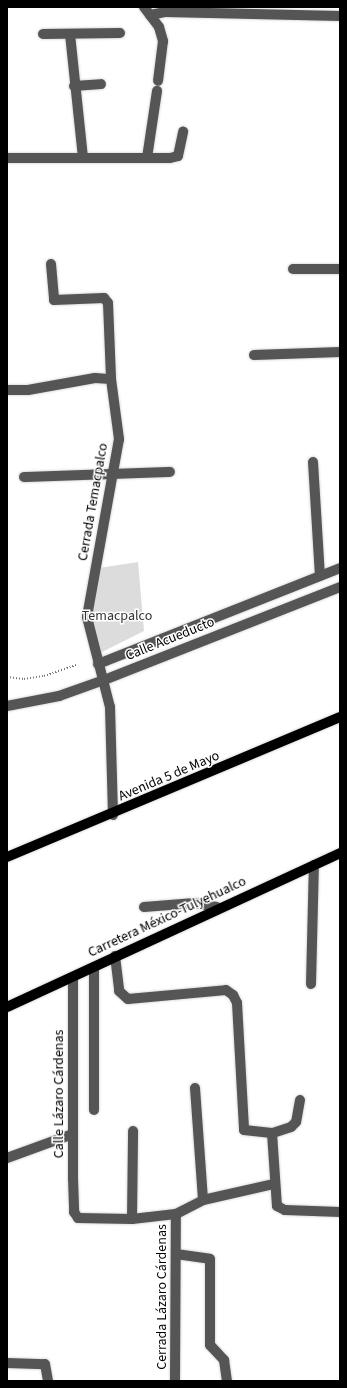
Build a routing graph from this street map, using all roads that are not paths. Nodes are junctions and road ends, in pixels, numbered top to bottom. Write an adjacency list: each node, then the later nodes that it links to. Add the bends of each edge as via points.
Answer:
1 (147, 11): 2 (street); 11 (street, via 159,27 163,41)
2 (340, 16)
3 (120, 33): 5 (street)
4 (42, 34): 5 (street)
5 (70, 34): 7 (street)
6 (101, 84): 7 (street)
7 (74, 86): 9 (street)
8 (183, 132): 11 (street, via 178,156)
9 (83, 157): 10 (street); 11 (street)
10 (7, 158)
11 (146, 158)
12 (51, 264): 17 (street, Cerrada Temacpalco, via 52,296 56,301 104,298 108,303)
13 (294, 269): 14 (street)
14 (340, 269)
15 (340, 352): 16 (street)
16 (254, 356)
17 (111, 379): 18 (street, via 95,378 28,390); 21 (street, Cerrada Temacpalco, via 119,439)
18 (7, 390)
19 (313, 462): 24 (street)
20 (170, 472): 21 (street)
21 (110, 475): 22 (street); 26 (street, Cerrada Temacpalco, via 87,617)
22 (24, 477)
23 (340, 568): 24 (street, Calle Acueducto)
24 (320, 576): 26 (street, Calle Acueducto)
25 (340, 587): 27 (street, Calle Acueducto)
26 (98, 664): 27 (street, Cerrada Temacpalco)
27 (104, 680): 28 (street, Calle Acueducto, via 59,696); 30 (street, Cerrada Temacpalco, via 110,707 114,750)
28 (7, 706)
29 (340, 717): 30 (main road, Avenida 5 de Mayo)
30 (113, 815): 32 (main road, Avenida 5 de Mayo)
31 (340, 853): 33 (main road, Carretera México-Tulyehualco)
32 (7, 857)
33 (314, 865): 35 (main road, Carretera México-Tulyehualco); 39 (street)
34 (144, 906): 35 (street, via 195,903)
35 (217, 907): 36 (main road, Carretera México-Tulyehualco)
36 (115, 956): 37 (main road, Carretera México-Tulyehualco); 45 (street, via 122,996 128,999 226,990 233,996 237,1003 244,1130)
37 (94, 967): 38 (main road, Carretera México-Tulyehualco); 43 (street)
38 (73, 977): 40 (main road, Carretera México-Tulyehualco); 46 (street, Calle Lázaro Cárdenas)
39 (312, 984)
40 (7, 1007)
41 (195, 1088): 49 (street)
42 (300, 1100): 45 (street, via 296,1122 291,1127)
43 (94, 1110)
44 (133, 1131): 52 (street)
45 (272, 1133): 48 (street)
46 (73, 1134): 47 (street); 52 (street, Calle Lázaro Cárdenas, via 74,1212 85,1220)
47 (7, 1158)
48 (274, 1184): 49 (street); 50 (street, via 277,1206 285,1210)
49 (203, 1200): 51 (street)
50 (340, 1212)
51 (176, 1214): 52 (street); 53 (street, Cerrada Lázaro Cárdenas)
52 (132, 1219)
53 (176, 1254): 56 (street, Cerrada Lázaro Cárdenas); 57 (street, via 210,1259 210,1345 224,1360)
54 (7, 1363): 55 (street, via 45,1364)
55 (48, 1381)
56 (175, 1381)
57 (227, 1381)

